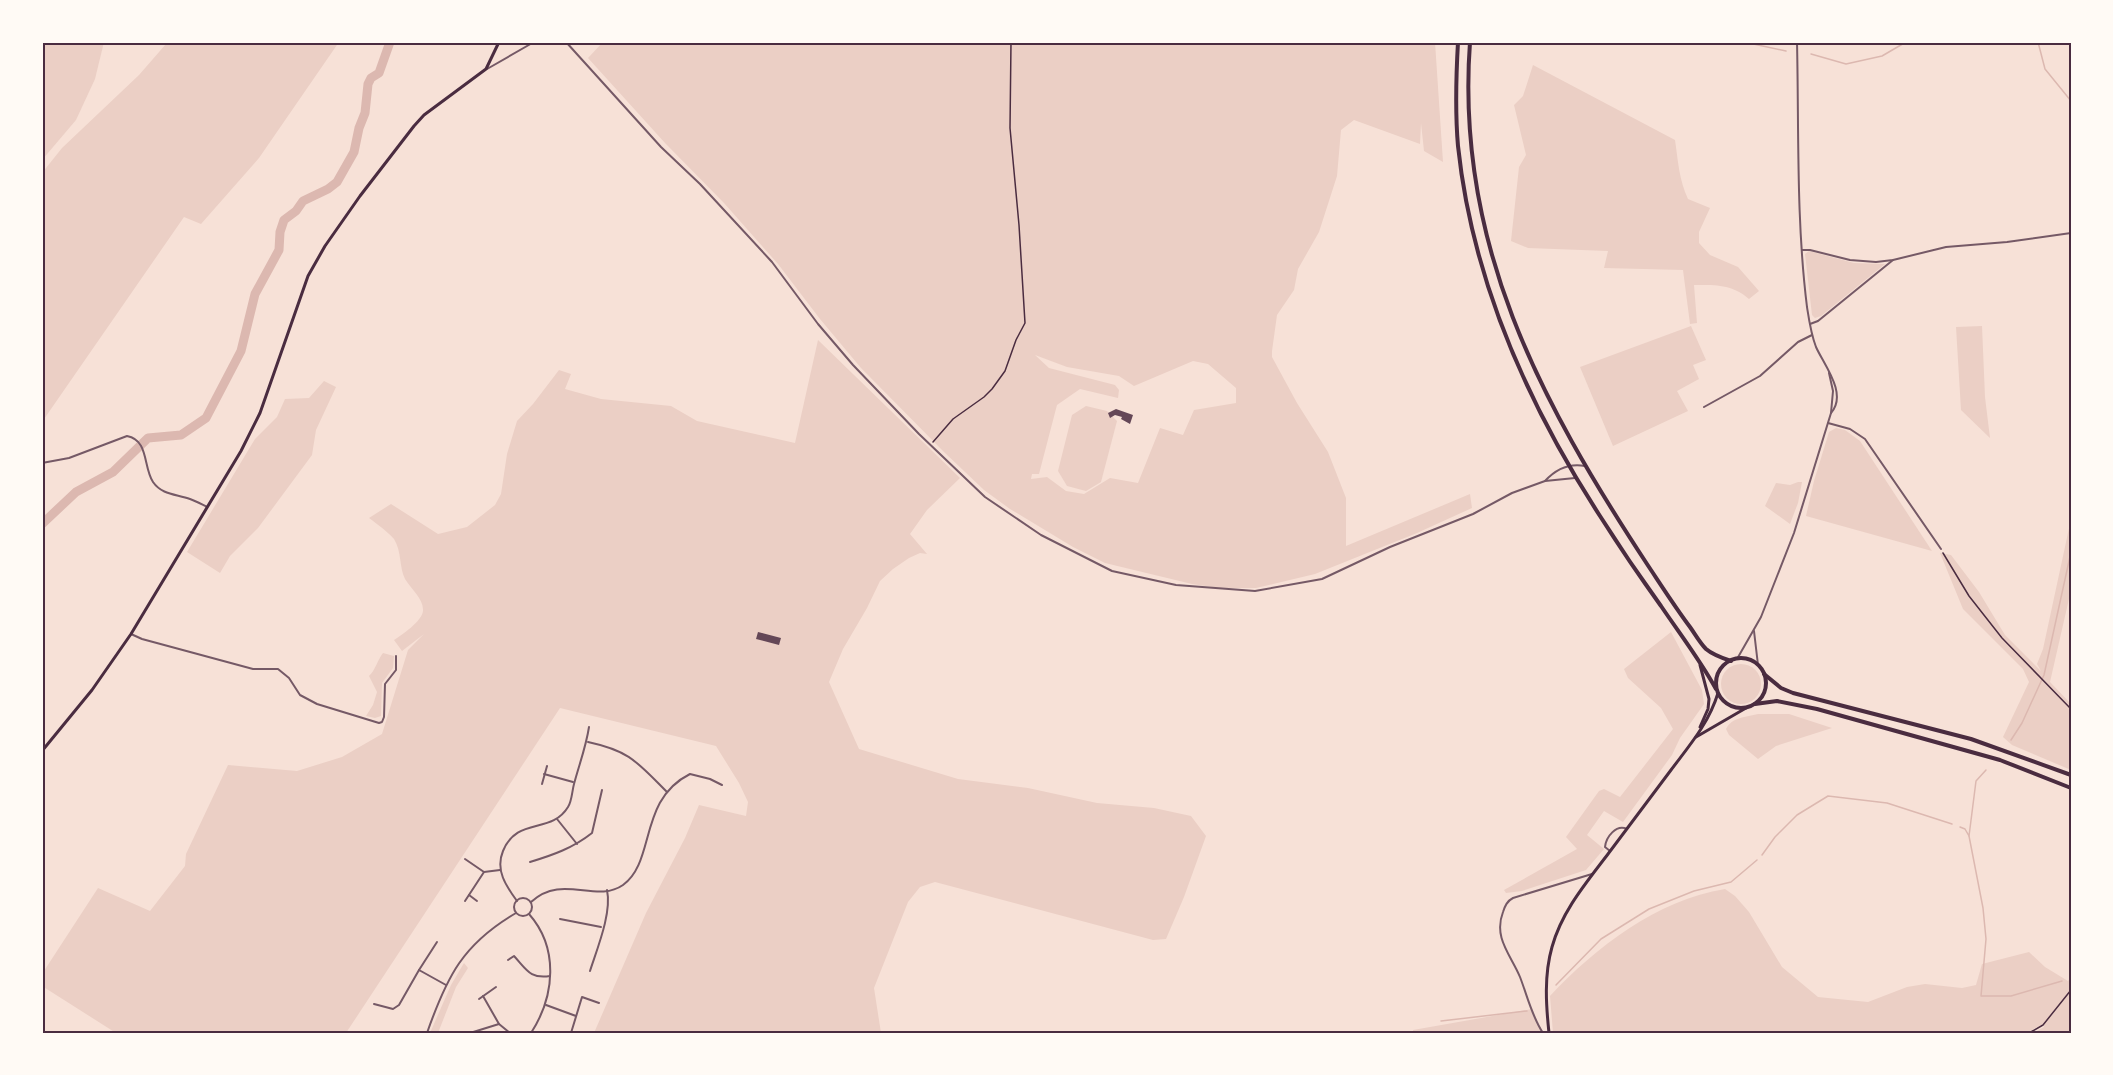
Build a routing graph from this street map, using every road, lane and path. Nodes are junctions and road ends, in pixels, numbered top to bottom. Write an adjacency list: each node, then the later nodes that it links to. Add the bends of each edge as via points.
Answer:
1 (499, 42): 8 (main road)
2 (534, 42): 8 (street)
3 (566, 42): 16 (street, via 772,262 853,365)
4 (1011, 42): 16 (path, via 1010,128 1025,323 1005,371 992,389 953,419)
5 (1458, 42): 18 (highway, via 1458,146 1468,210 1506,336)
6 (1470, 42): 19 (highway, via 1470,144 1479,205 1496,274 1536,373)
7 (1797, 42): 10 (street)
8 (486, 69): 22 (main road, via 424,115 325,246 308,276 260,413)
9 (2071, 233): 11 (street, via 1946,247)
10 (1802, 250): 11 (street, via 1861,262); 12 (street)
11 (1893, 260): 12 (street)
12 (1810, 324): 13 (street)
13 (1812, 335): 14 (street, via 1798,342 1760,376); 15 (street, via 1833,391)
14 (1704, 408)
15 (1828, 423): 23 (street, via 1846,427 1865,440); 24 (street, via 1791,541)
16 (930, 444): 21 (street, via 985,497 1041,535 1112,570 1176,585 1255,591 1322,579)
17 (42, 464): 22 (street, via 128,436 137,439 142,447 148,471 159,488)
18 (1569, 466): 19 (street); 20 (highway); 21 (street)
19 (1587, 466): 29 (highway, via 1698,638 1708,650)
20 (1576, 478): 21 (street); 27 (highway, via 1644,583)
21 (1545, 481)
22 (207, 507): 25 (main road)
23 (1941, 549): 35 (path, via 1984,616)
24 (1754, 631): 28 (street); 30 (street)
25 (131, 634): 26 (street, via 253,669 278,669 300,695 379,723 384,717 385,684 396,670); 40 (main road)
26 (396, 656)
27 (1699, 658): 32 (highway); 37 (main road, via 1709,699)
28 (1737, 659): 29 (highway); 30 (highway)
29 (1731, 661): 32 (highway, via 1717,675)
30 (1758, 665): 31 (highway)
31 (1764, 674): 33 (highway, via 1765,690); 43 (highway, via 1793,693 1971,739)
32 (1717, 691): 34 (highway, via 1732,707); 37 (main road, via 1710,716)
33 (1755, 704): 34 (highway); 47 (highway, via 1778,701 1817,709 2000,760)
34 (1746, 708): 38 (main road)
35 (2071, 709)
36 (589, 727): 39 (street)
37 (1698, 731): 38 (main road)
38 (1696, 737): 51 (main road)
39 (587, 741): 44 (street); 49 (street, via 631,757)
40 (42, 751)
41 (547, 766): 42 (street)
42 (544, 774): 44 (street); 45 (street)
43 (2071, 775)
44 (574, 782): 50 (street, via 569,806)
45 (542, 784)
46 (722, 785): 49 (street, via 690,774 676,781)
47 (2071, 788)
48 (602, 790): 52 (street, via 592,833)
49 (667, 792): 59 (street, via 652,817 636,868 623,885)
50 (557, 819): 52 (street); 56 (street, via 513,835 502,853)
51 (1627, 829): 53 (main road); 53 (street, via 1616,828 1605,843)
52 (577, 844): 55 (street)
53 (1610, 851): 58 (main road)
54 (465, 859): 57 (street)
55 (531, 862)
56 (500, 870): 57 (street); 62 (street)
57 (484, 872): 60 (street)
58 (1593, 873): 89 (street, via 1513,898 1501,917 1503,943); 90 (main road, via 1559,926 1548,968)
59 (608, 890): 64 (street, via 555,889 539,894); 68 (street)
60 (469, 895): 61 (street); 63 (street)
61 (465, 901)
62 (517, 901): 64 (street); 65 (street)
63 (477, 902)
64 (531, 902): 66 (street)
65 (516, 913): 66 (street); 74 (street, via 475,943)
66 (529, 914): 73 (street, via 546,940)
67 (560, 919): 68 (street)
68 (603, 927): 72 (street)
69 (437, 942): 71 (street)
70 (508, 960): 73 (street, via 514,956 538,978)
71 (420, 970): 74 (street); 80 (street, via 399,1005 393,1009)
72 (590, 971)
73 (550, 976): 81 (street)
74 (446, 985): 84 (street)
75 (496, 987): 77 (street)
76 (2071, 990): 91 (path, via 2043,1025)
77 (483, 996): 78 (street); 83 (street)
78 (479, 999)
79 (599, 1003): 82 (street, via 582,997)
80 (374, 1004)
81 (546, 1005): 82 (street); 87 (street)
82 (576, 1016): 88 (street)
83 (499, 1024): 85 (street); 86 (street)
84 (426, 1033)
85 (470, 1033)
86 (510, 1033)
87 (531, 1033)
88 (571, 1033)
89 (1543, 1033)
90 (1549, 1033)
91 (2029, 1033)

